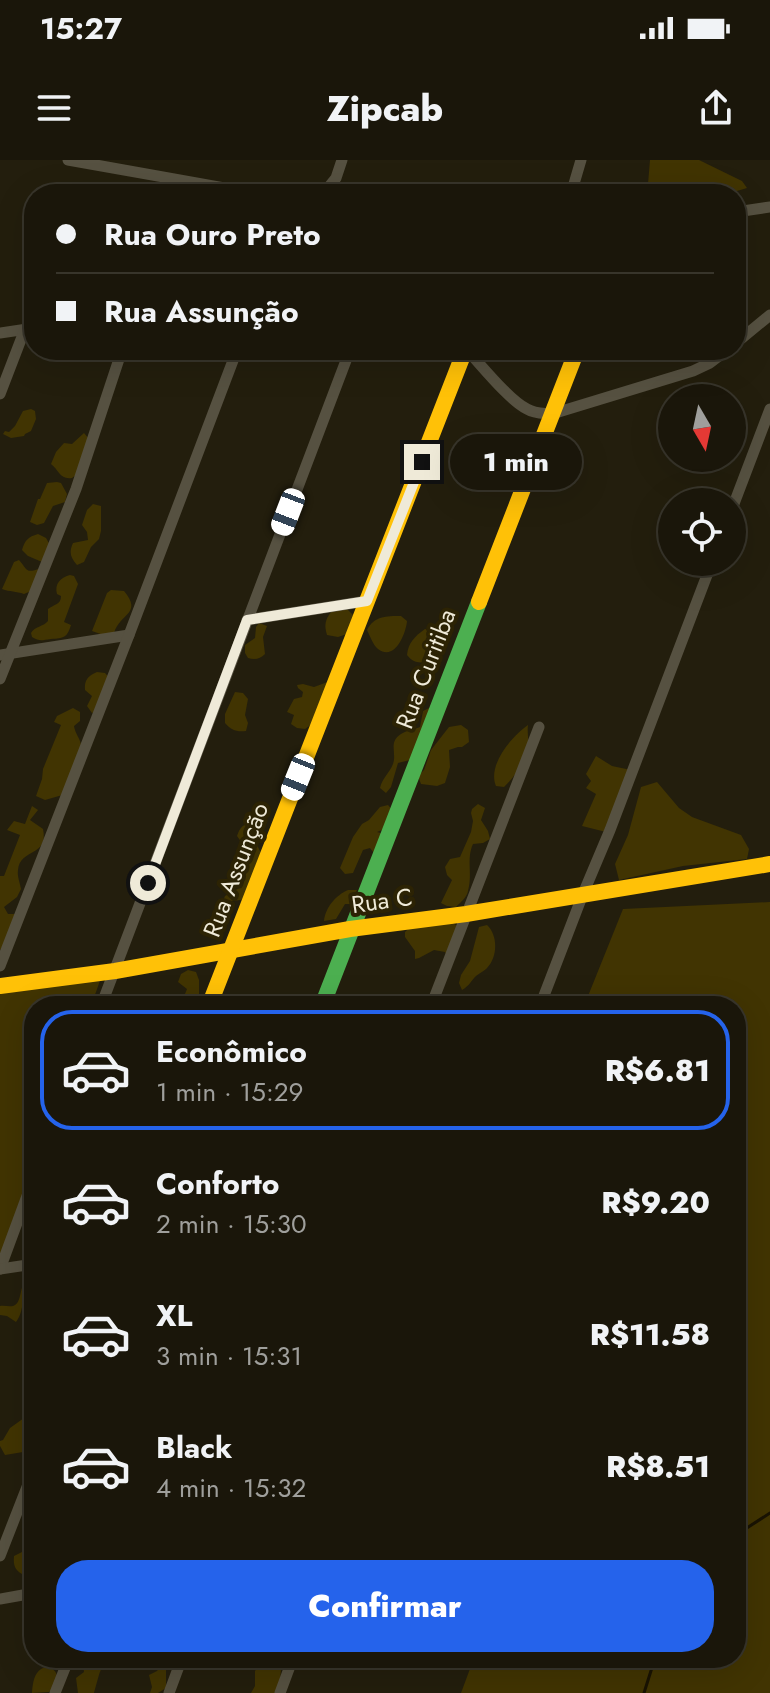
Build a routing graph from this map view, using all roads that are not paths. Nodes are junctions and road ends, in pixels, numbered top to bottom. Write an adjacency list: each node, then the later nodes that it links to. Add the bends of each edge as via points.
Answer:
1 (68, 160): 4 (street)
2 (342, 160): 5 (street)
3 (581, 160): 6 (street)
4 (203, 184)
5 (331, 184)
6 (574, 184)
7 (770, 207): 8 (street)
8 (746, 211)
9 (770, 315): 12 (street)
10 (24, 330): 11 (street)
11 (0, 333)
12 (746, 335)
13 (24, 342): 21 (street)
14 (119, 360): 29 (street, via 76,489)
15 (233, 360): 28 (street)
16 (346, 360): 27 (street)
17 (462, 360): 26 (street, Rua Assunção)
18 (476, 360): 23 (street, via 517,402)
19 (573, 360): 23 (street, Rua Curitiba)
20 (714, 360): 23 (street)
21 (0, 394)
22 (770, 409): 24 (street)
23 (552, 414): 35 (street, Rua Curitiba)
24 (740, 488)
25 (707, 576): 33 (street)
26 (367, 601): 27 (street); 36 (street, Rua Assunção)
27 (247, 620): 38 (street)
28 (129, 635): 29 (street); 37 (street)
29 (5, 654): 30 (street)
30 (0, 679)
31 (539, 727): 34 (street)
32 (770, 864): 33 (street, Rua C)
33 (583, 894): 34 (street, Rua C); 44 (street)
34 (466, 914): 35 (street, Rua C); 43 (street)
35 (350, 929): 36 (street, Rua C); 42 (street, Rua Curitiba)
36 (229, 952): 38 (street, Rua C); 41 (street, Rua Assunção)
37 (0, 966)
38 (115, 971): 39 (street, Rua C); 40 (street)
39 (0, 986)
40 (105, 996)
41 (213, 996)
42 (326, 996)
43 (435, 996)
44 (544, 996)
45 (24, 1204): 47 (street)
46 (24, 1265): 47 (street)
47 (0, 1269)
48 (24, 1495): 49 (street)
49 (0, 1556)
50 (24, 1595): 51 (street)
51 (0, 1599)
52 (65, 1668): 55 (street)
53 (178, 1668): 56 (street)
54 (289, 1668): 57 (street)
55 (55, 1693)
56 (169, 1693)
57 (280, 1693)

